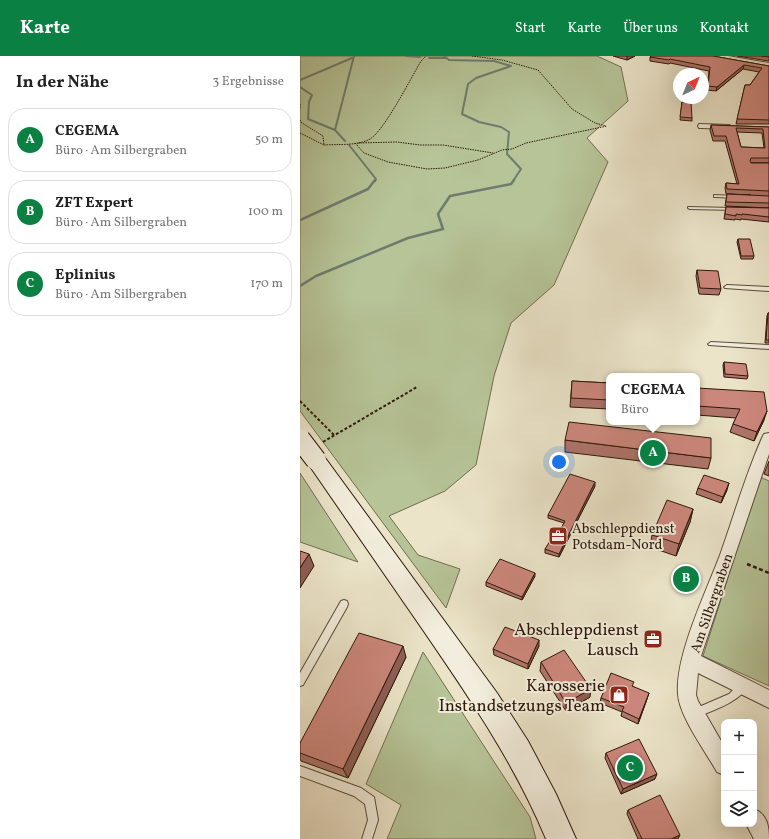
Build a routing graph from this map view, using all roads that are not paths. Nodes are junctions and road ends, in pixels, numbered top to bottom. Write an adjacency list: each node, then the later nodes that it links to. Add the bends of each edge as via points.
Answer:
1 (713, 56): 2 (street)
2 (769, 66)
3 (702, 126): 4 (street)
4 (739, 127)
5 (716, 196): 6 (lane)
6 (739, 197)
7 (690, 208): 8 (lane)
8 (738, 210)
9 (727, 287): 10 (lane)
10 (769, 289)
11 (712, 344): 12 (lane)
12 (769, 348)
13 (300, 438): 25 (main road, bridge, via 318,452 488,702 546,804)
14 (769, 438): 16 (street, Am Silbergraben, via 753,476)
15 (344, 604): 17 (lane)
16 (692, 661): 18 (street); 20 (street, Am Silbergraben, via 688,674 687,695)
17 (300, 682)
18 (743, 686): 19 (street); 20 (lane, via 732,697)
19 (769, 699)
20 (695, 713): 21 (street, Am Silbergraben)
21 (721, 760)
22 (300, 771): 24 (lane, via 357,792 370,801 373,820)
23 (757, 824): 26 (street)
24 (367, 839)
25 (560, 839)
26 (765, 839)

